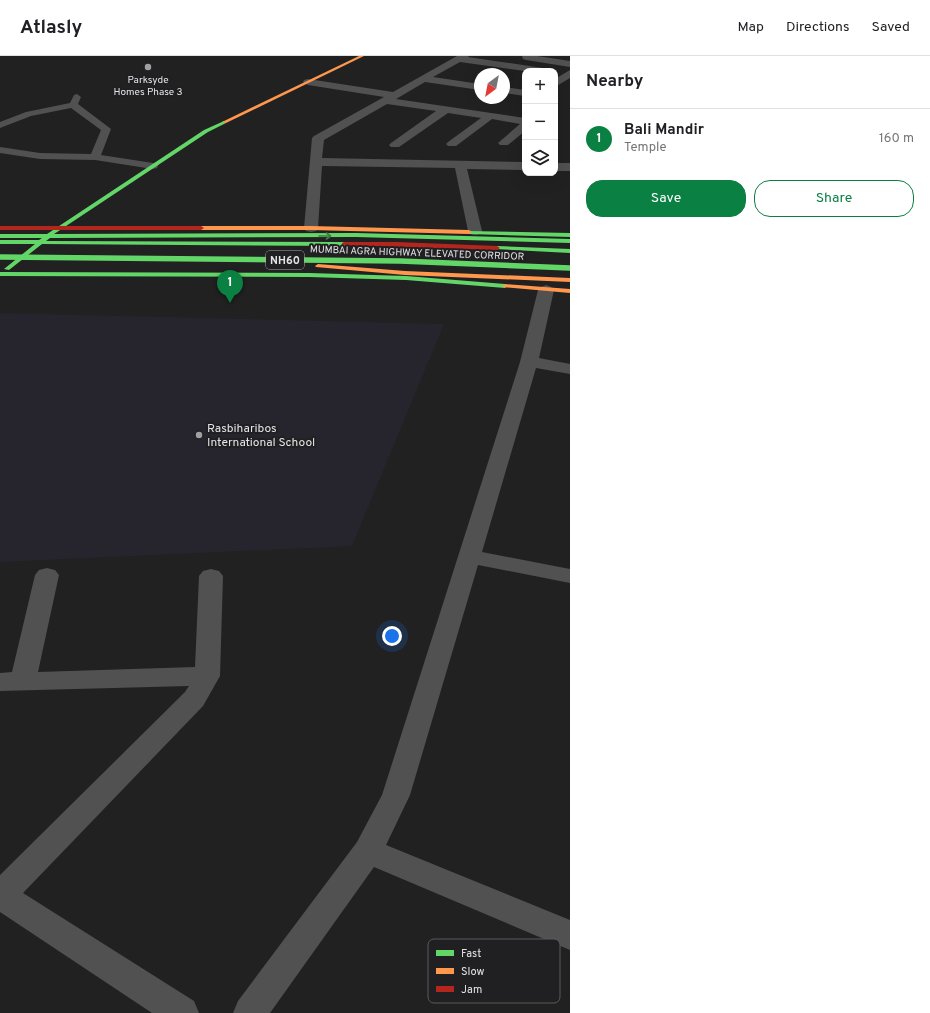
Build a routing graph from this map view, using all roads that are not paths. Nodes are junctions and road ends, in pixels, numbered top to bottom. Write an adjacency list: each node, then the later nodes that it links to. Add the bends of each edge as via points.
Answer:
1 (362, 56): 9 (main road)
2 (517, 56): 4 (street)
3 (460, 62): 5 (street); 8 (street, via 442,68)
4 (570, 64)
5 (522, 69)
6 (558, 73): 7 (street)
7 (569, 74): 10 (street)
8 (423, 79): 11 (street); 14 (street)
9 (308, 82): 14 (street); 26 (main road, via 206,131)
10 (558, 82)
11 (474, 86)
12 (510, 91): 13 (street)
13 (522, 93)
14 (389, 98): 15 (street); 25 (street, via 318,138)
15 (446, 109): 16 (street); 22 (street)
16 (490, 116): 17 (street); 21 (street)
17 (522, 121)
18 (0, 125): 24 (lane, via 75,101 106,129)
19 (522, 128): 20 (street)
20 (504, 143)
21 (452, 144)
22 (395, 145)
23 (0, 150): 24 (lane, via 40,156)
24 (95, 157): 26 (lane)
25 (315, 162): 27 (street); 33 (street)
26 (153, 166): 32 (main road)
27 (522, 166)
28 (558, 167): 29 (street)
29 (570, 167)
30 (461, 169): 34 (street)
31 (0, 228): 32 (main road)
32 (58, 228): 33 (main road); 37 (main road)
33 (311, 228): 34 (main road)
34 (475, 231): 35 (main road)
35 (570, 235)
36 (0, 236): 37 (main road)
37 (48, 236): 38 (main road, one-way to 38, via 410,236); 40 (main road)
38 (570, 241)
39 (0, 242): 40 (main road)
40 (39, 242): 42 (main road, via 397,244); 46 (main road)
41 (0, 247): 43 (main road, MUMBAI AGRA HIGHWAY ELEVATED CORRIDOR / NH60, via 400,250)
42 (570, 251)
43 (570, 256)
44 (0, 257): 48 (main road, MUMBAI AGRA HIGHWAY ELEVATED CORRIDOR / NH60, bridge, via 400,261)
45 (0, 263): 46 (main road)
46 (14, 263): 47 (main road); 50 (main road)
47 (318, 266): 49 (main road, via 406,266); 51 (main road, via 405,273)
48 (570, 268)
49 (570, 272)
50 (1, 274): 52 (main road, via 310,275 406,278)
51 (570, 280)
52 (546, 290): 53 (main road); 54 (street)
53 (570, 291)
54 (528, 362): 55 (street); 56 (street)
55 (570, 369)
56 (469, 556): 59 (street); 62 (street, via 396,795)
57 (47, 576): 61 (street)
58 (211, 576): 60 (street)
59 (570, 576)
60 (207, 676): 61 (street); 63 (street, via 183,712)
61 (11, 682)
62 (368, 851): 64 (street); 66 (street)
63 (0, 896): 65 (street)
64 (570, 935)
65 (182, 1013)
66 (250, 1013)

